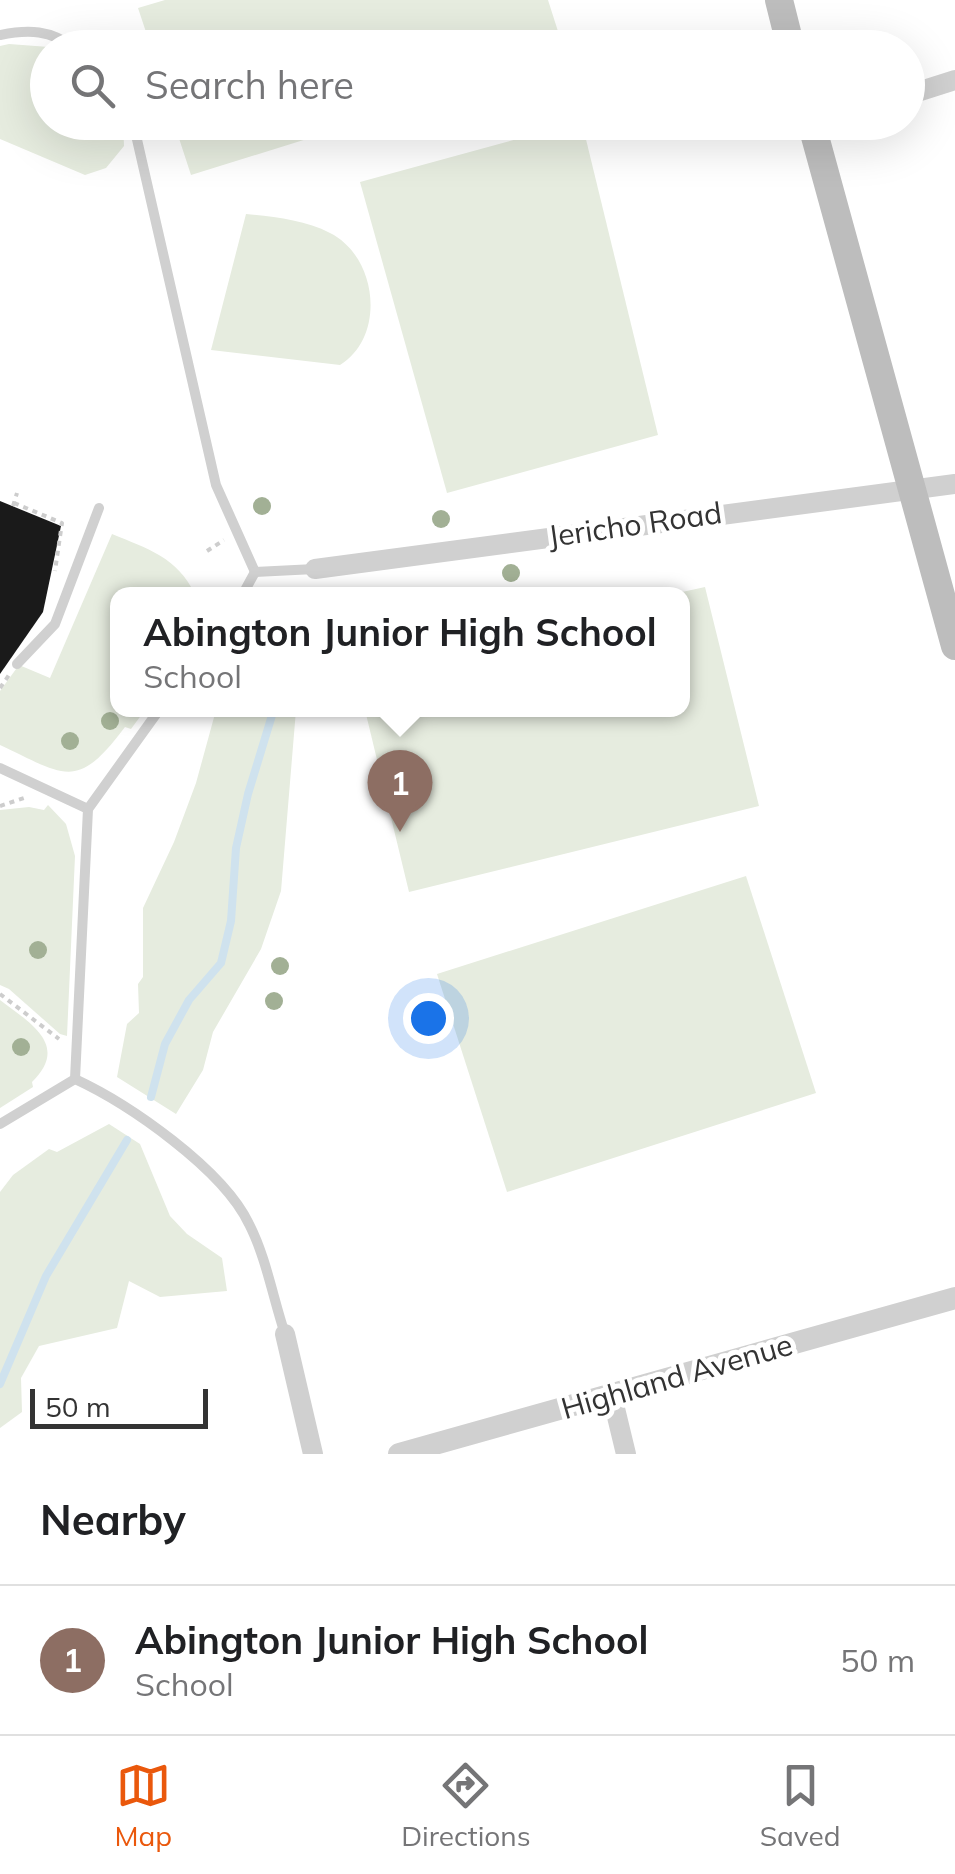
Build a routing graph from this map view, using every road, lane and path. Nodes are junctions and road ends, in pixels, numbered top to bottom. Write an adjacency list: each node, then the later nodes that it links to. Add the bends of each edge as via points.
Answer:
1 (779, 0): 3 (main road)
2 (36, 30): 4 (lane)
3 (787, 30)
4 (0, 34)
5 (955, 80): 6 (street)
6 (925, 90)
7 (137, 140): 16 (lane, via 216,485)
8 (818, 140): 10 (main road)
9 (955, 484): 10 (street, Jericho Road)
10 (914, 490): 15 (street, Jericho Road); 19 (main road)
11 (17, 493): 17 (path, via 14,505 62,523)
12 (99, 508): 20 (lane, via 55,624)
13 (225, 539): 14 (path)
14 (208, 551)
15 (315, 569): 16 (lane)
16 (255, 572): 18 (lane)
17 (55, 576)
18 (247, 587)
19 (955, 646)
20 (17, 664)
21 (154, 717): 25 (lane)
22 (0, 768): 25 (lane)
23 (29, 797): 24 (path)
24 (0, 806)
25 (88, 809): 28 (lane)
26 (0, 994): 27 (path)
27 (63, 1042)
28 (74, 1079): 29 (lane); 31 (lane, via 190,1154 224,1186 249,1224)
29 (0, 1124)
30 (955, 1298): 32 (street, Highland Avenue)
31 (285, 1334): 33 (street)
32 (612, 1396): 34 (street, Highland Avenue); 35 (street)
33 (313, 1454)
34 (399, 1454)
35 (626, 1454)

